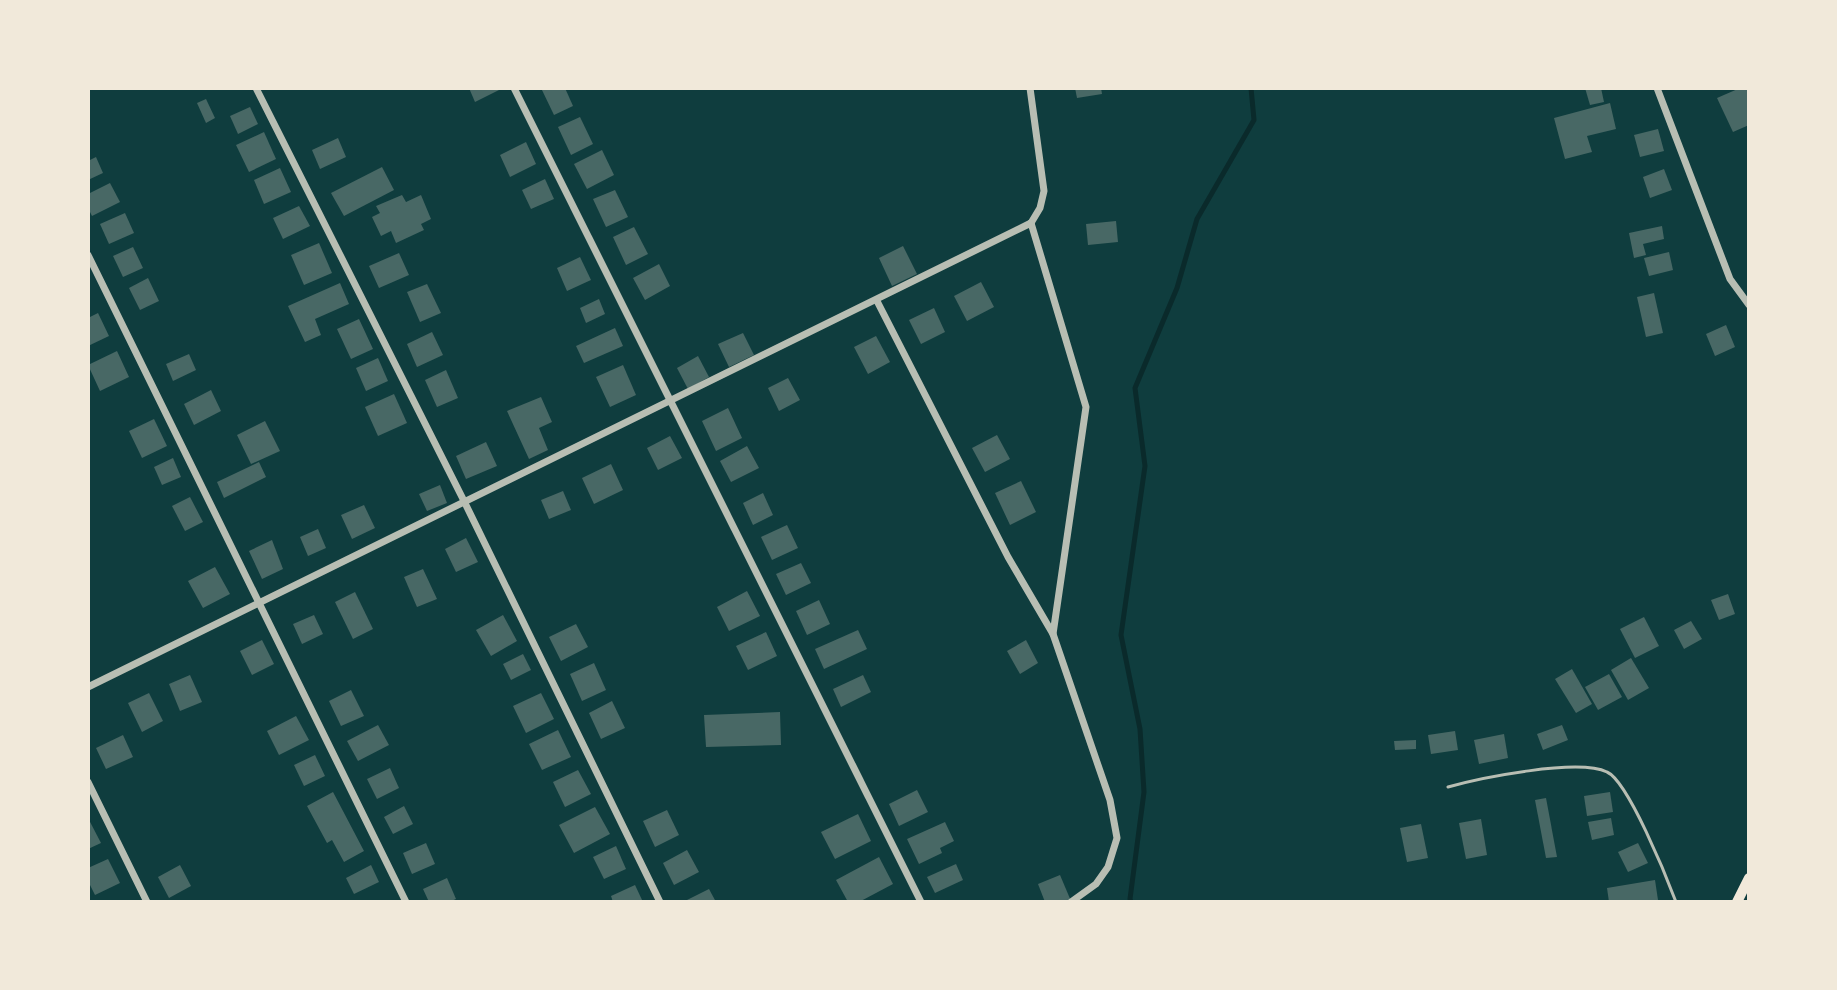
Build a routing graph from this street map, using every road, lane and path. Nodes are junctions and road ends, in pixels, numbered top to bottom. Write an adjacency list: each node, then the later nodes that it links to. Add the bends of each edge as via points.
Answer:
1 (256, 88): 10 (street)
2 (514, 88): 9 (street)
3 (1030, 88): 5 (street, via 1044,191)
4 (1657, 88): 8 (street, via 1730,279)
5 (1031, 223): 7 (street); 12 (street, via 1086,407)
6 (88, 255): 11 (street)
7 (877, 301): 9 (street); 12 (street)
8 (1749, 305)
9 (669, 399): 10 (street); 21 (street)
10 (464, 501): 11 (street); 20 (street)
11 (259, 602): 13 (street); 19 (street)
12 (1053, 634): 17 (street, via 1110,800 1117,838 1096,884)
13 (88, 687)
14 (88, 782): 18 (street)
15 (1448, 787): 22 (lane, via 1576,767 1607,772 1622,785)
16 (1749, 878): 23 (main road)
17 (1072, 901)
18 (147, 902)
19 (406, 902)
20 (660, 902)
21 (921, 902)
22 (1676, 902)
23 (1737, 902)

